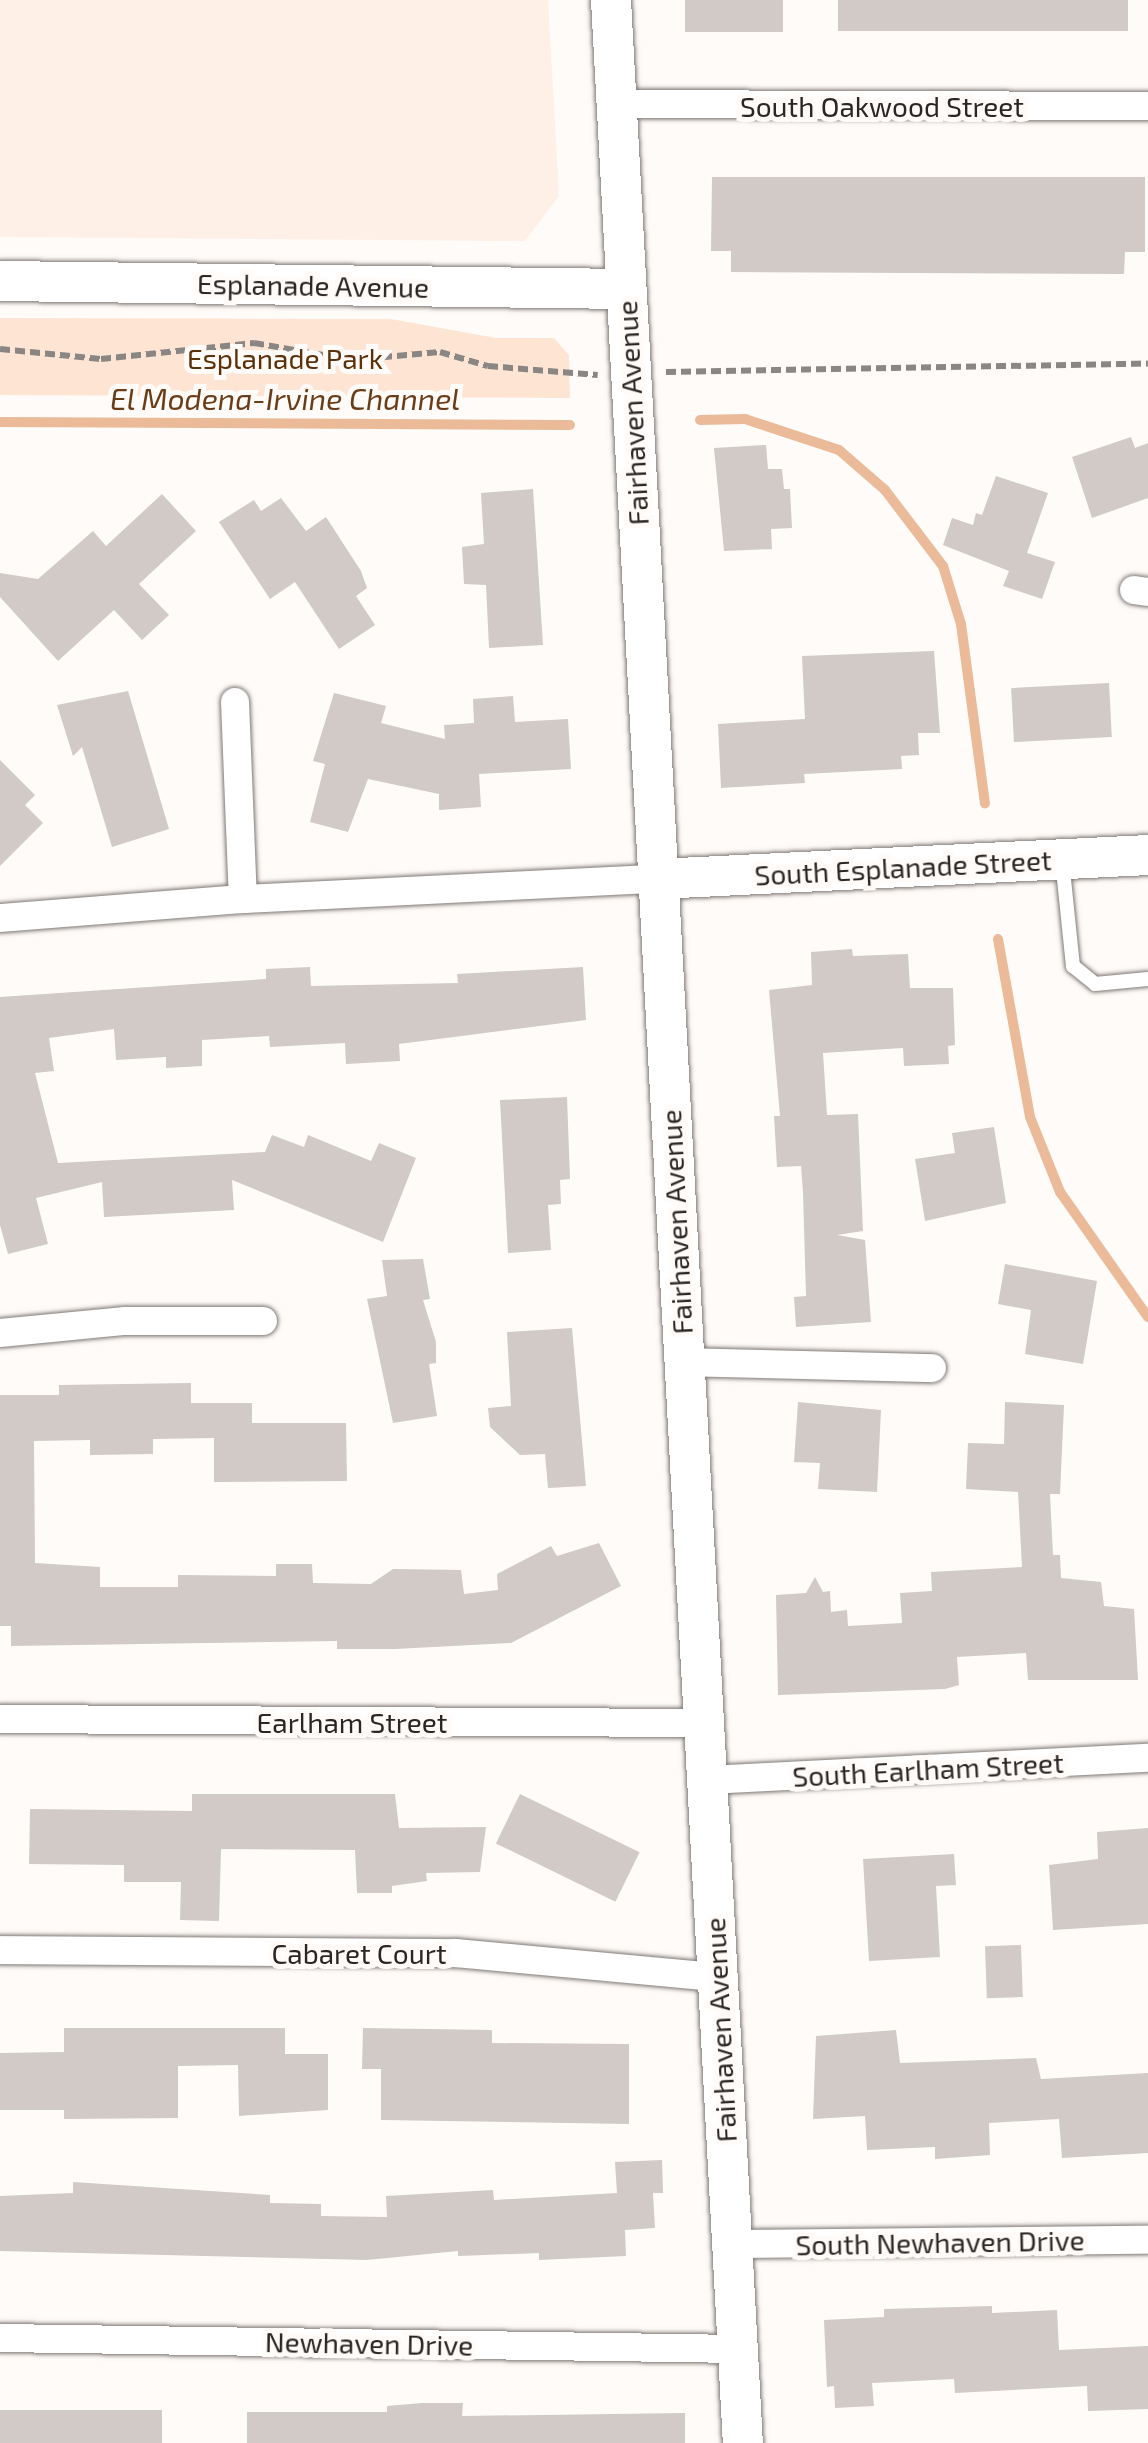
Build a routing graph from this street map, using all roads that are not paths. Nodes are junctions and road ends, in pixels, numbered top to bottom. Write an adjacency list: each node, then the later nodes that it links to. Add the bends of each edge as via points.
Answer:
1 (611, 0): 2 (main road, Fairhaven Avenue)
2 (617, 104): 3 (street, South Oakwood Street); 5 (main road, Fairhaven Avenue)
3 (1148, 106)
4 (0, 281): 5 (main road, Esplanade Avenue)
5 (626, 290): 9 (main road, Fairhaven Avenue)
6 (235, 702): 10 (street)
7 (1148, 855): 8 (main road, South Esplanade Street)
8 (1062, 860): 9 (main road, South Esplanade Street); 12 (lane, via 1072,966 1095,984)
9 (658, 879): 10 (street); 15 (main road, Fairhaven Avenue)
10 (242, 898): 11 (street)
11 (0, 918)
12 (1148, 978)
13 (263, 1321): 14 (street, via 125,1321)
14 (0, 1333)
15 (684, 1362): 16 (street); 18 (main road, Fairhaven Avenue)
16 (932, 1368)
17 (0, 1719): 18 (street, Earlham Street)
18 (704, 1723): 20 (main road, Fairhaven Avenue)
19 (1148, 1758): 20 (street, South Earlham Street)
20 (707, 1780): 22 (main road, Fairhaven Avenue)
21 (0, 1950): 22 (street, Cabaret Court, via 456,1953)
22 (718, 1976): 24 (main road, Fairhaven Avenue)
23 (1148, 2240): 24 (street, South Newhaven Drive)
24 (732, 2244): 26 (main road, Fairhaven Avenue)
25 (0, 2338): 26 (street, Newhaven Drive)
26 (738, 2349): 27 (main road, Fairhaven Avenue)
27 (743, 2443)

